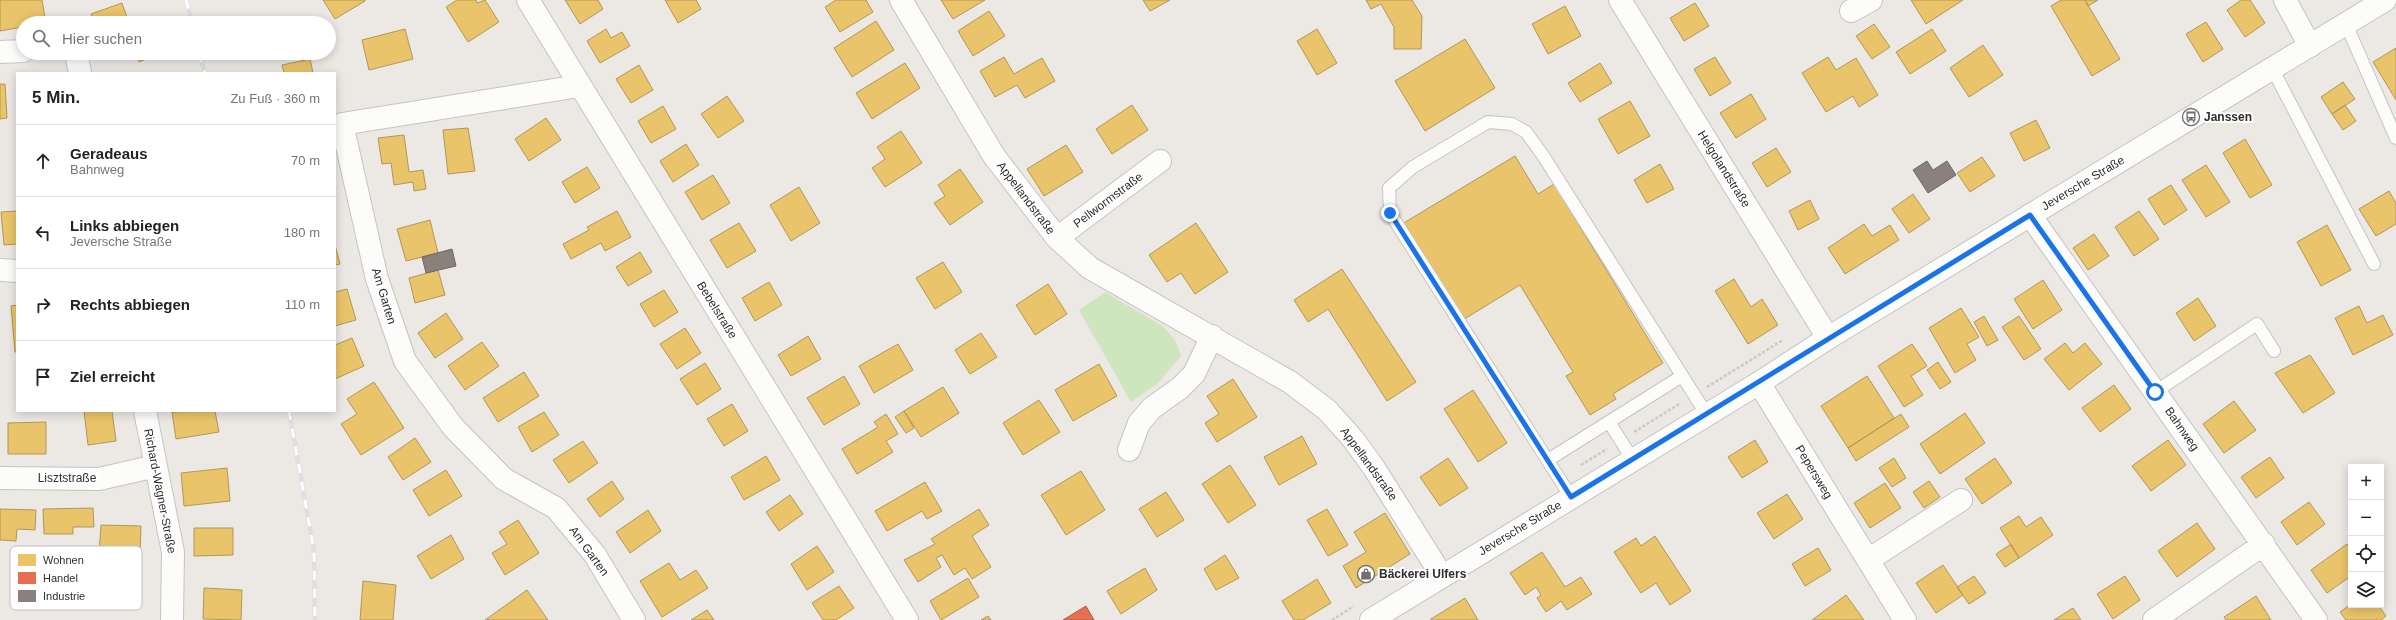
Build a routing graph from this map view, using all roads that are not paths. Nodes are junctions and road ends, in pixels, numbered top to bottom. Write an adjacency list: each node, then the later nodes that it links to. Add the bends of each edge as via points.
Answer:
1 (528, 0): 15 (street, Bebelstraße)
2 (901, 0): 19 (street, Appellandstraße, via 994,156)
3 (1620, 0): 24 (street, Helgolandstraße)
4 (1871, 0): 7 (street)
5 (2285, 0): 9 (street)
6 (2385, 0): 8 (street, Jeversche Straße)
7 (1851, 11)
8 (2346, 24): 9 (street, Jeversche Straße); 16 (lane)
9 (2310, 46): 13 (street, Jeversche Straße)
10 (16, 51): 11 (street)
11 (0, 52)
12 (77, 60): 14 (street)
13 (2272, 68): 18 (street, Jeversche Straße); 20 (lane)
14 (80, 72)
15 (579, 86): 43 (street, Am Garten, via 342,124 377,279 405,361 453,427 504,479 556,508 595,555); 44 (street, Bebelstraße)
16 (2396, 138)
17 (1160, 161): 19 (street, Pellwormstraße)
18 (2030, 215): 24 (street, Jeversche Straße); 28 (street, Bahnweg)
19 (1057, 238): 23 (street, Appellandstraße, via 1090,268)
20 (2374, 264)
21 (0, 270): 22 (street)
22 (16, 271)
23 (1212, 336): 32 (street, via 1194,374 1180,388 1152,408 1139,423); 41 (street, Appellandstraße, via 1290,382 1327,410 1374,468)
24 (1828, 338): 27 (street, Jeversche Straße)
25 (2274, 351): 28 (lane, via 2257,324)
26 (1682, 376): 30 (lane); 31 (lane); 33 (lane, via 1526,132 1512,124 1488,122 1413,167 1389,188 1390,213)
27 (1759, 383): 30 (street, Jeversche Straße); 40 (street, Pepersweg)
28 (2155, 392): 39 (street, Bahnweg)
29 (145, 412): 35 (street, Richard-Wagner-Straße)
30 (1707, 415): 34 (street, Jeversche Straße)
31 (1610, 422): 33 (lane); 34 (lane)
32 (1129, 450)
33 (1548, 460): 37 (lane)
34 (1633, 460): 37 (street, Jeversche Straße)
35 (156, 466): 36 (street, Lisztstraße, via 99,479); 42 (street, Richard-Wagner-Straße, via 173,552)
36 (0, 478)
37 (1571, 497): 41 (street, Jeversche Straße)
38 (1961, 500): 40 (street)
39 (2264, 544): 47 (street); 48 (street, Bahnweg)
40 (1868, 560): 46 (street, Pepersweg)
41 (1442, 576): 45 (street, Jeversche Straße)
42 (172, 620)
43 (634, 620)
44 (907, 620)
45 (1371, 620)
46 (1905, 620)
47 (2154, 620)
48 (2316, 620)

